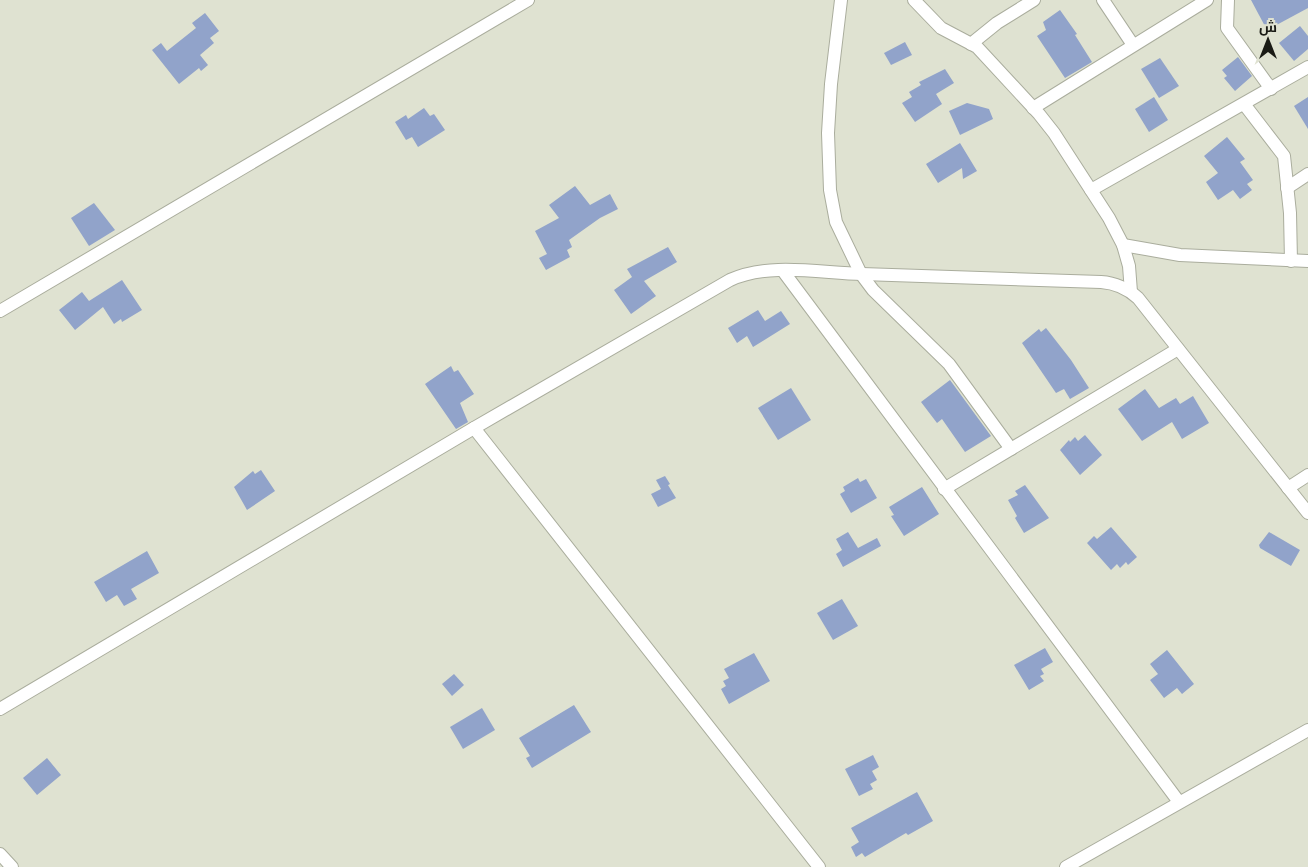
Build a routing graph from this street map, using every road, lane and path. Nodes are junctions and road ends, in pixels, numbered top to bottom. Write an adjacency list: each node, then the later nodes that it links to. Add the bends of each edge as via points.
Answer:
1 (528, 0): 23 (street)
2 (841, 0): 21 (street, via 831,84 828,167 836,222)
3 (914, 0): 8 (street, via 941,28)
4 (1034, 0): 8 (street)
5 (1103, 0): 9 (street)
6 (1207, 0): 9 (street)
7 (1228, 0): 11 (street, via 1227,28)
8 (971, 44): 13 (street)
9 (1133, 45): 13 (street)
10 (1308, 67): 11 (street)
11 (1270, 89): 12 (street)
12 (1244, 104): 15 (street, via 1284,156); 16 (street)
13 (1033, 108): 16 (street, via 1054,133)
14 (1308, 174): 15 (street)
15 (1287, 188): 18 (street)
16 (1091, 190): 17 (street)
17 (1123, 245): 18 (street, via 1180,255); 22 (street)
18 (1291, 261): 19 (street)
19 (1308, 261)
20 (783, 271): 21 (street); 25 (street, via 753,272 730,280); 29 (street)
21 (861, 274): 22 (street, via 1101,282 1117,284); 26 (street, via 873,290 949,364)
22 (1131, 292): 24 (street)
23 (0, 310)
24 (1178, 349): 26 (street); 28 (street)
25 (474, 428): 31 (street); 36 (street)
26 (1011, 449): 29 (street)
27 (1308, 475): 28 (street)
28 (1288, 488): 30 (street)
29 (944, 489): 33 (street)
30 (1308, 513)
31 (0, 709)
32 (1308, 730): 33 (street)
33 (1179, 802): 37 (street)
34 (0, 854): 35 (street)
35 (12, 867)
36 (819, 867)
37 (1066, 867)

